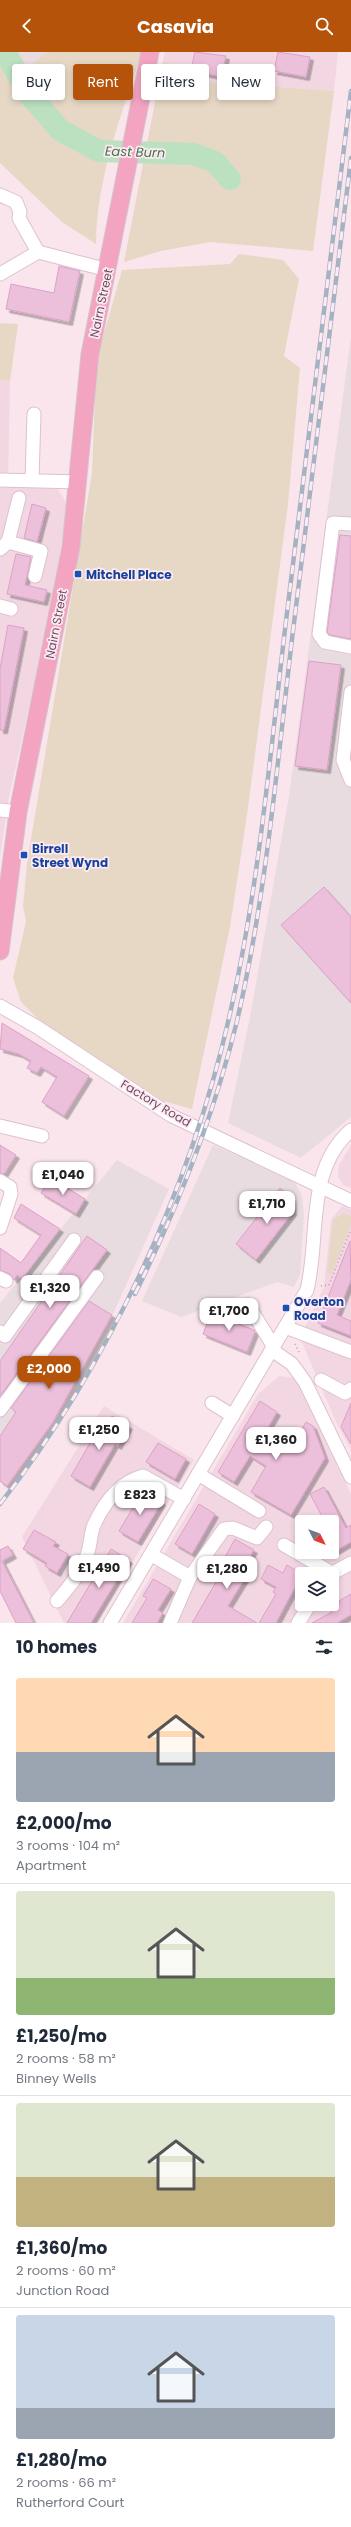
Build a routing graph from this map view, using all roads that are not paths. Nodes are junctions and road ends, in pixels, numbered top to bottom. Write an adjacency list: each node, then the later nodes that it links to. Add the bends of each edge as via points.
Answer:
1 (150, 52): 4 (main road, Nairn Street)
2 (0, 195): 3 (street, via 16,202 20,212 19,218)
3 (38, 252): 4 (street); 5 (street)
4 (108, 270): 9 (main road, Nairn Street, via 90,354)
5 (0, 274)
6 (34, 414): 8 (street)
7 (0, 480): 8 (street)
8 (32, 480): 9 (street)
9 (79, 482): 18 (main road, Nairn Street, via 71,547)
10 (19, 498): 12 (street)
11 (351, 524): 14 (street, via 333,523 319,634 326,642)
12 (2, 548): 13 (street, via 41,551)
13 (35, 576)
14 (351, 647)
15 (351, 692): 16 (street, via 343,760)
16 (351, 780)
17 (0, 810): 18 (street)
18 (18, 812): 19 (main road, Nairn Street)
19 (0, 951)
20 (0, 1006): 25 (street, Factory Road, via 37,1027 172,1116)
21 (0, 1126): 23 (street)
22 (351, 1130): 25 (street, via 336,1145)
23 (42, 1136)
24 (0, 1181): 27 (street, via 10,1187 11,1194)
25 (320, 1185): 26 (street, Factory Road); 31 (street, via 312,1269 307,1290)
26 (351, 1201)
27 (0, 1228)
28 (74, 1240): 32 (street, via 4,1336)
29 (97, 1277): 38 (street)
30 (248, 1305): 33 (street)
31 (285, 1328): 33 (street); 34 (street)
32 (0, 1332)
33 (273, 1349): 39 (street); 41 (street, via 292,1364 305,1382)
34 (351, 1352)
35 (321, 1380): 36 (street, via 345,1393)
36 (351, 1389)
37 (212, 1404): 39 (street)
38 (0, 1410)
39 (233, 1416): 40 (street)
40 (198, 1474): 42 (street); 43 (street)
41 (351, 1477)
42 (184, 1499): 46 (street); 51 (street, via 143,1476 123,1484 94,1525 87,1555 72,1584)
43 (259, 1511)
44 (266, 1527): 50 (street, via 257,1538 233,1528 224,1529)
45 (284, 1545): 48 (street)
46 (152, 1555): 50 (street); 53 (street)
47 (351, 1563): 49 (street)
48 (320, 1567)
49 (339, 1570)
50 (190, 1577): 54 (street)
51 (57, 1601)
52 (306, 1611): 55 (street)
53 (110, 1623)
54 (170, 1623)
55 (298, 1623)

